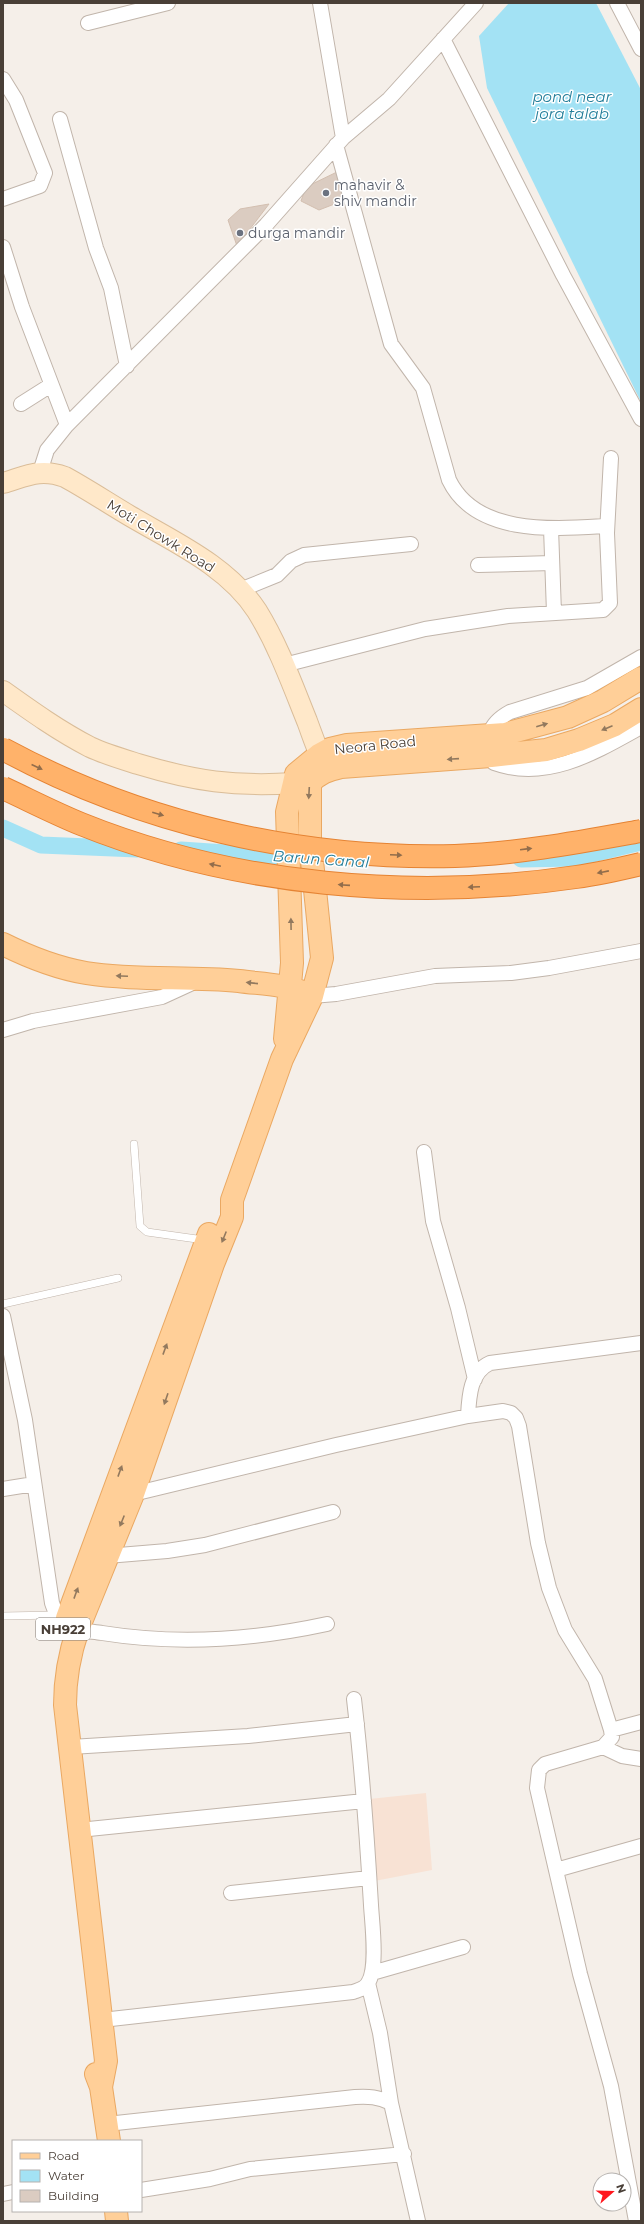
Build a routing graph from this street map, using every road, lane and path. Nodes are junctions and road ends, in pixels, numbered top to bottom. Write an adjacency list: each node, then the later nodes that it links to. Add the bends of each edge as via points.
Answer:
1 (168, 3): 5 (street)
2 (320, 3): 10 (street)
3 (476, 3): 6 (street)
4 (617, 3): 7 (street)
5 (88, 23)
6 (443, 39): 10 (street, via 388,98); 16 (street)
7 (641, 49)
8 (3, 79): 11 (street, via 16,100 45,173 40,186)
9 (60, 119): 13 (street, via 96,248 111,288)
10 (340, 141): 13 (street, via 266,226); 22 (street, via 391,344 423,388 454,490 472,508 488,516 504,522)
11 (3, 199)
12 (3, 247): 14 (street)
13 (127, 366): 17 (street)
14 (51, 385): 15 (street); 17 (street)
15 (21, 404)
16 (641, 419)
17 (67, 425): 19 (street, via 47,450)
18 (611, 458): 21 (street)
19 (40, 472): 20 (street, Moti Chowk Road); 26 (street, Moti Chowk Road, via 65,477 172,539)
20 (3, 483)
21 (608, 526): 22 (street); 27 (street, via 610,597 607,607 596,612)
22 (551, 528): 24 (street)
23 (411, 544): 26 (street, via 304,555 291,561 277,575)
24 (552, 563): 25 (street); 27 (street)
25 (478, 565)
26 (240, 590): 29 (street, Moti Chowk Road, via 257,611)
27 (554, 613): 29 (street, via 508,616 425,629)
28 (641, 657): 34 (street, via 587,688 510,712 500,718 493,725)
29 (284, 665): 36 (street, Moti Chowk Road)
30 (641, 678): 34 (main road, one-way to 30, via 603,701)
31 (3, 691): 37 (street, via 63,732 117,758 214,783)
32 (641, 709): 34 (main road, one-way to 34, via 615,725 580,740 546,750)
33 (641, 727): 34 (street, via 589,756 562,765 510,768 494,763)
34 (498, 745): 36 (main road, via 341,767)
35 (3, 749): 39 (highway, one-way to 39, bridge, via 36,767 93,792 150,812 258,840 338,852 456,856 571,844)
36 (323, 763): 37 (main road, Neora Road, via 296,774); 45 (main road, one-way to 45, bridge, via 310,783 310,841 322,958)
37 (294, 783): 44 (main road, Neora Road, one-way to 37, bridge, via 288,812)
38 (3, 788): 40 (highway, one-way to 38, bridge, via 577,877 509,885 393,888 337,884 254,873 194,860 81,824)
39 (641, 830)
40 (641, 864)
41 (3, 944): 43 (main road, one-way to 41, via 85,973 54,966)
42 (641, 950): 45 (street, via 549,968 435,976)
43 (204, 978): 44 (main road, one-way to 43); 46 (street, via 162,997)
44 (291, 987): 45 (main road); 47 (main road, Neora Road)
45 (312, 996): 47 (main road)
46 (3, 1030)
47 (282, 1060): 50 (main road)
48 (134, 1144): 51 (lane, via 140,1226 147,1232)
49 (424, 1152): 56 (street, via 433,1221 458,1308)
50 (232, 1200): 51 (main road, NH922, via 219,1211); 60 (main road, one-way to 60, via 232,1217 213,1264)
51 (207, 1240): 64 (main road, NH922, one-way to 51)
52 (118, 1278): 53 (lane)
53 (3, 1304)
54 (3, 1316): 58 (street, via 25,1420)
55 (641, 1343): 56 (street, via 490,1363 481,1367)
56 (474, 1378): 57 (street, via 469,1396)
57 (468, 1416): 60 (street); 69 (street, via 503,1411 511,1413 516,1418 538,1542 549,1588 565,1630 595,1679)
58 (34, 1484): 59 (street); 64 (street, via 52,1603)
59 (3, 1489)
60 (133, 1494): 62 (main road, one-way to 62)
61 (333, 1512): 62 (street, via 205,1545)
62 (107, 1556): 64 (main road)
63 (3, 1616): 64 (lane)
64 (66, 1623): 65 (street, via 143,1638 220,1640 260,1637); 71 (main road, via 71,1649 65,1705); 82 (main road, NH922, via 54,1668 53,1704 93,2064)
65 (327, 1624)
66 (354, 1699): 68 (street)
67 (641, 1722): 69 (street)
68 (357, 1724): 71 (street, via 248,1736); 73 (street)
69 (611, 1730): 70 (street, via 612,1737)
70 (604, 1747): 72 (street, via 622,1756); 76 (street, via 555,1760 539,1770 537,1788)
71 (71, 1748): 74 (main road)
72 (641, 1759)
73 (364, 1801): 74 (street); 77 (street)
74 (79, 1830): 81 (main road)
75 (641, 1846): 76 (street)
76 (556, 1870): 88 (street, via 580,1974 611,2086)
77 (369, 1878): 78 (street); 80 (street)
78 (231, 1893)
79 (463, 1947): 80 (street)
80 (370, 1978): 81 (street, via 362,1989 352,1992); 83 (street)
81 (102, 2020): 82 (main road, via 106,2062)
82 (101, 2087): 84 (main road, NH922)
83 (391, 2103): 84 (street, via 372,2096); 85 (street)
84 (108, 2132)
85 (404, 2154): 86 (street, via 250,2169 210,2179); 87 (street)
86 (142, 2190)
87 (418, 2221)
88 (636, 2221)

